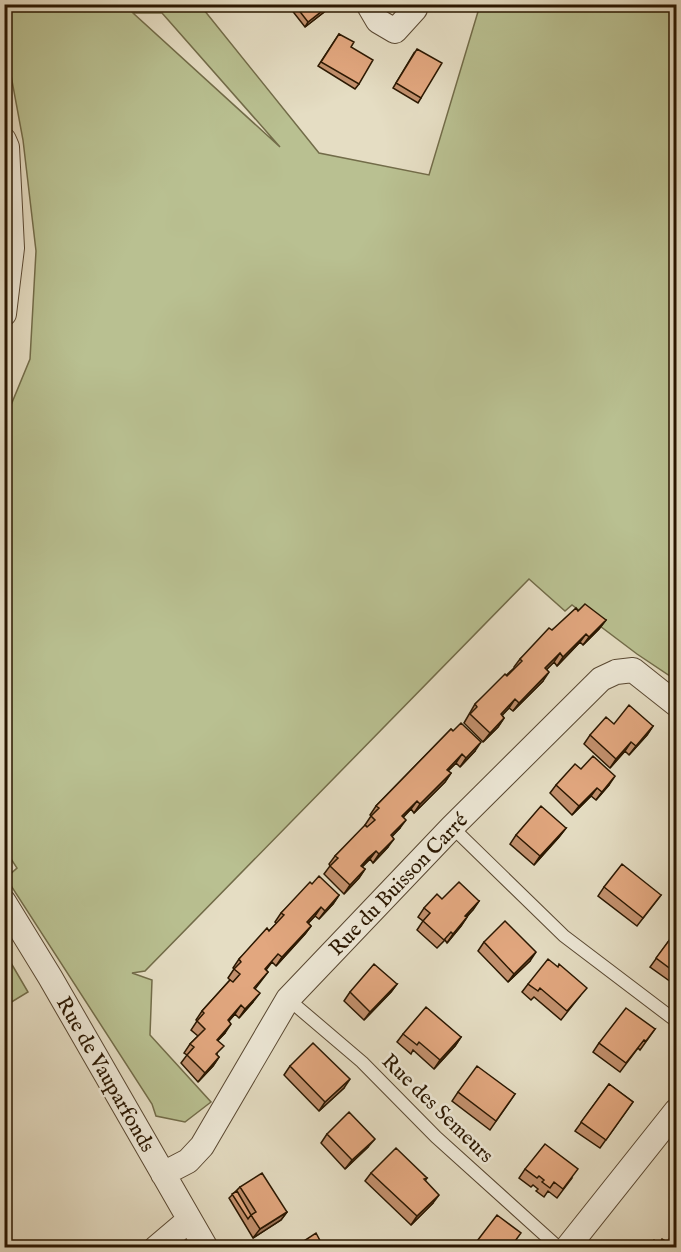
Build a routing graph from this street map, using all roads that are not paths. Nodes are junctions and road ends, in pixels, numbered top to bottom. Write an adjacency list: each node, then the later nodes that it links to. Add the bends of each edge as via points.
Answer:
1 (368, 4): 2 (street, via 378,21 395,31)
2 (415, 4)
3 (4, 140): 4 (street, via 12,249)
4 (4, 314)
5 (676, 704): 6 (street, Rue du Buisson Carré, via 633,670 601,679)
6 (452, 827): 8 (street, Rue du Buisson Carré); 9 (lane, via 564,936)
7 (4, 902): 11 (street, Rue de Vauparfonds)
8 (288, 999): 11 (street, Rue du Buisson Carré, via 202,1146 188,1161); 15 (lane, Rue des Semeurs, via 362,1062 436,1137)
9 (676, 1021)
10 (676, 1111): 16 (street)
11 (163, 1174): 12 (street, Rue de Vauparfonds)
12 (189, 1220): 13 (street); 14 (street, Rue de Vauparfonds)
13 (156, 1248)
14 (206, 1248)
15 (559, 1248)
16 (567, 1248)

